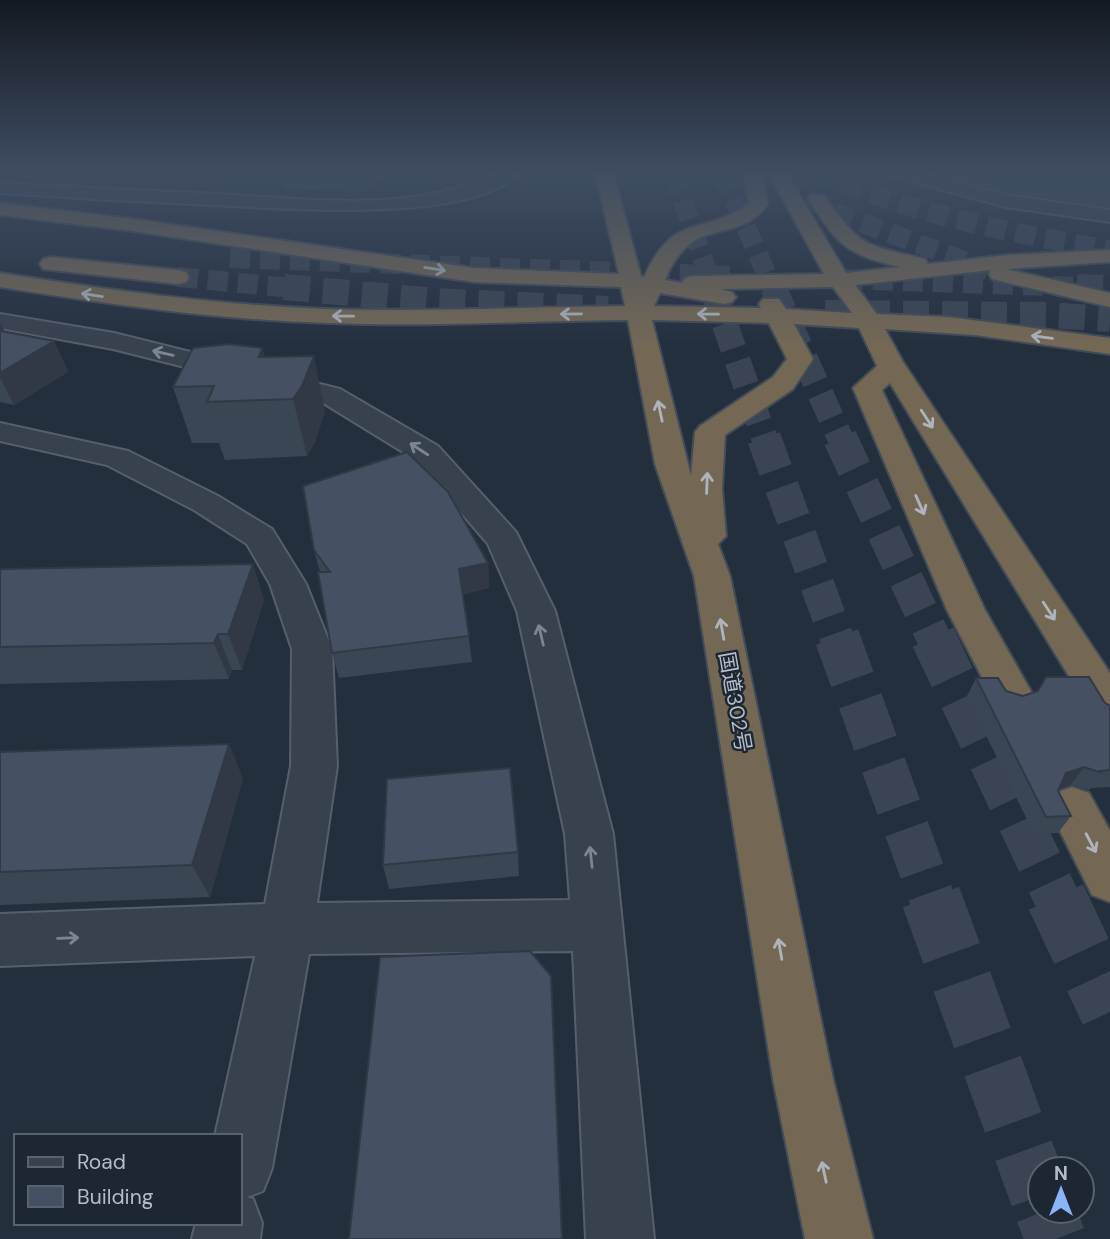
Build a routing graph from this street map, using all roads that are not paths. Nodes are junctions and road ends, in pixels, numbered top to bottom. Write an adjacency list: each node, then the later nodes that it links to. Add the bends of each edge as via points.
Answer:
1 (166, 230): 14 (highway, one-way to 14, via 474,275)
2 (620, 230): 14 (highway, 国道302号, via 625,252)
3 (708, 230): 14 (highway, via 677,241)
4 (810, 230): 12 (highway)
5 (838, 230): 8 (highway, via 850,243 890,258)
6 (1110, 256): 8 (highway)
7 (14, 260): 10 (highway)
8 (963, 267): 12 (highway)
9 (988, 270): 15 (highway)
10 (178, 277)
11 (0, 280): 14 (highway, one-way to 11, via 411,318 147,303)
12 (839, 280): 13 (highway); 16 (highway); 18 (highway)
13 (701, 283): 14 (highway); 16 (highway)
14 (645, 287): 16 (highway, one-way to 14); 16 (highway); 21 (highway, 国道302号, one-way to 14, via 671,464)
15 (1110, 300)
16 (779, 306): 18 (highway); 21 (highway, one-way to 16, via 706,489 710,432 783,383 800,359)
17 (0, 321): 26 (street, one-way to 17, via 589,835 536,611 504,540 427,453 330,395 114,341)
18 (870, 331): 19 (highway, one-way to 18, via 973,328); 22 (highway, one-way to 22, via 891,368 867,388 966,610); 23 (highway, one-way to 23)
19 (1110, 346)
20 (0, 432): 27 (street, via 117,458 206,503 260,537 267,584 312,649 314,766)
21 (712, 576): 31 (highway, 国道302号, one-way to 21, via 803,1079)
22 (1012, 695)
23 (1110, 707)
24 (1066, 795): 25 (highway, one-way to 25)
25 (1110, 879)
26 (598, 925): 27 (street); 30 (street)
27 (287, 929): 28 (street, one-way to 27); 29 (street)
28 (0, 940)
29 (242, 1158)
30 (620, 1239)
31 (839, 1239)

